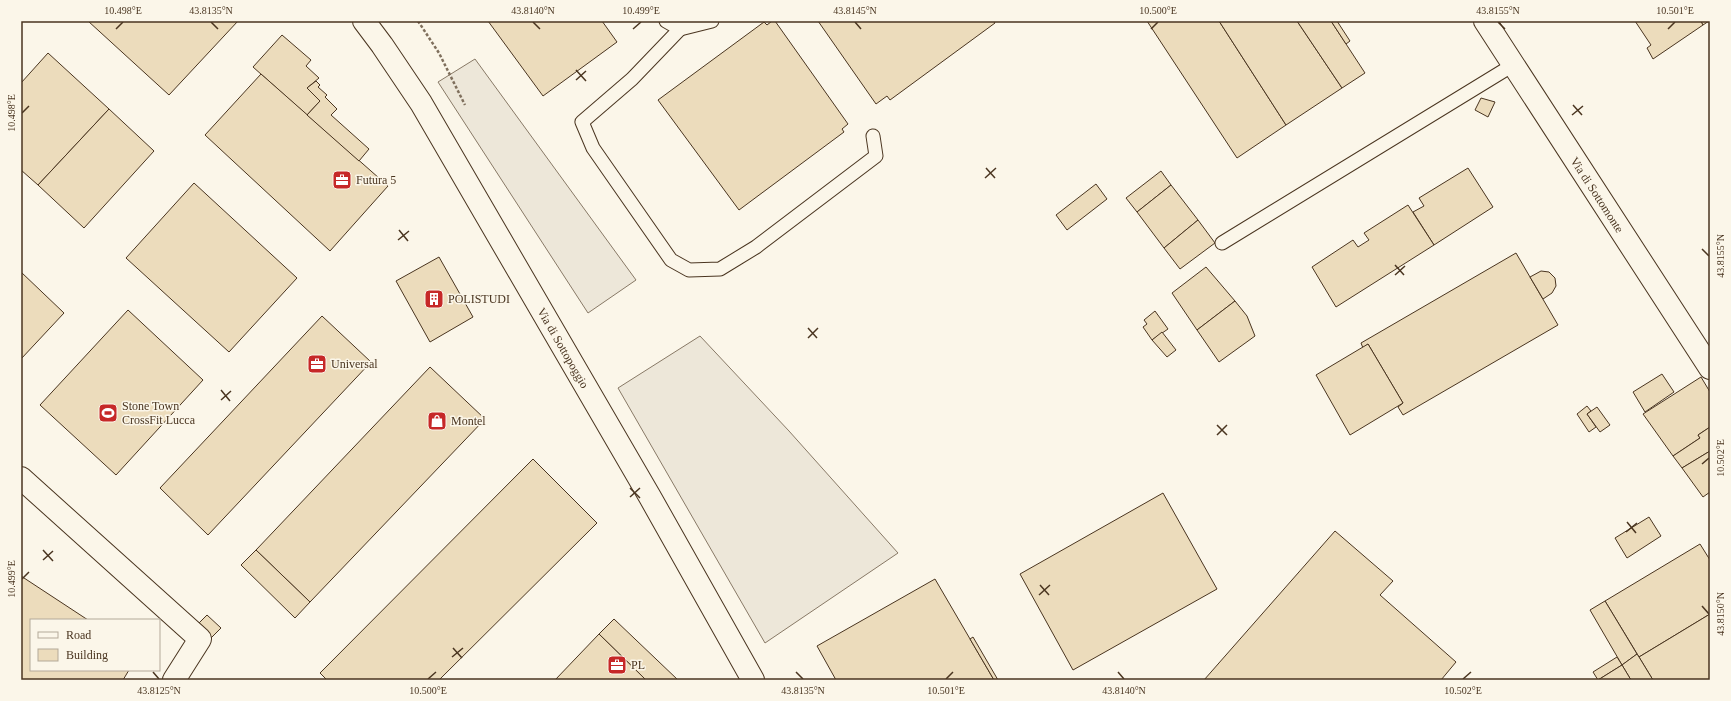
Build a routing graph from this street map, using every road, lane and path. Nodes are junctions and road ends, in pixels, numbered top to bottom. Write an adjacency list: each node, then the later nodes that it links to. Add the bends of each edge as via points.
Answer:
1 (364, 21): 14 (street, Via di Sottopoggio, via 421,103)
2 (418, 21): 8 (path, via 439,53)
3 (666, 21): 6 (lane)
4 (712, 21): 6 (lane)
5 (1486, 21): 7 (street, Via di Sottomonte)
6 (680, 29): 9 (lane, via 632,79 582,122 593,148 672,260 689,270 720,269 756,247 876,156)
7 (1513, 65): 10 (lane); 11 (street, Via di Sottomonte)
8 (465, 104)
9 (873, 136)
10 (1222, 244)
11 (1710, 368)
12 (21, 478): 13 (street, via 200,639)
13 (174, 680)
14 (753, 680)

